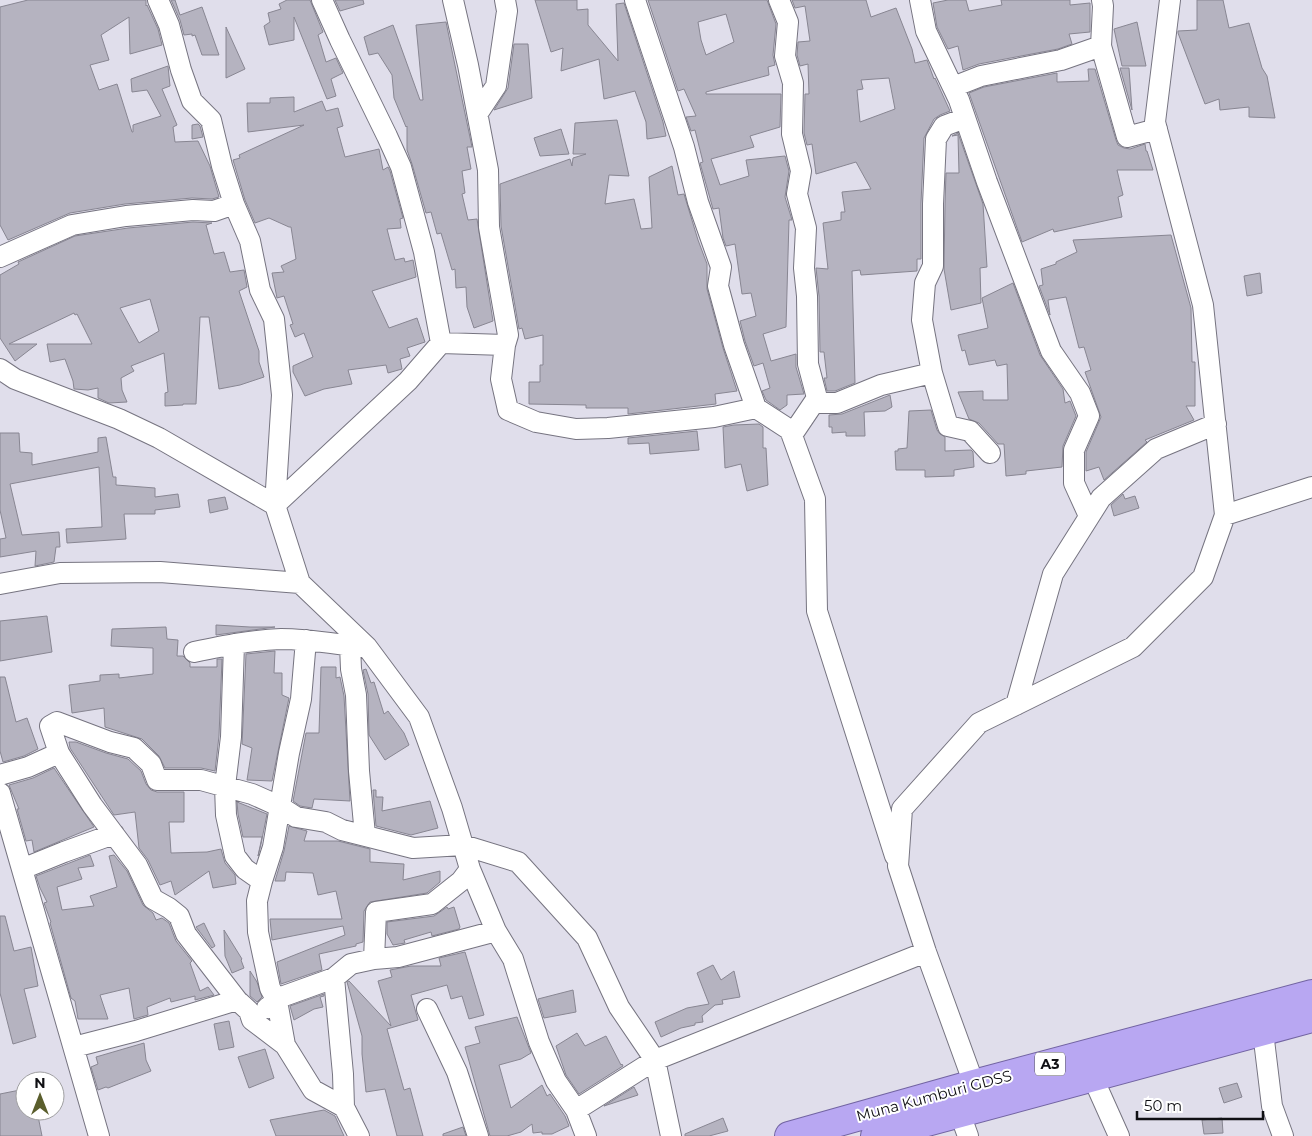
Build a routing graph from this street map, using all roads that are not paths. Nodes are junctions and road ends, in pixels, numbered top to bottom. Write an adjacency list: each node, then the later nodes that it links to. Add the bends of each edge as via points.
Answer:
1 (158, 0): 15 (street, via 192,101 211,120)
2 (322, 0): 17 (street, via 400,167 424,252)
3 (453, 0): 12 (street)
4 (505, 0): 12 (street, via 496,86)
5 (635, 0): 22 (street, via 721,267 718,286)
6 (780, 0): 21 (street, via 788,22 786,56 793,83 792,134 801,170 797,194 806,228 804,268 808,364 817,398)
7 (920, 0): 11 (street, via 926,31)
8 (1102, 0): 10 (street)
9 (1170, 0): 14 (street, via 1155,122)
10 (1101, 46): 11 (street, via 1061,60 981,76); 14 (street, via 1127,137)
11 (953, 88): 13 (street)
12 (478, 113): 18 (street, via 488,170 489,227 508,335)
13 (965, 118): 20 (street, via 944,126 936,139 933,266 925,283 922,320); 29 (street, via 1051,351 1080,393 1089,416 1074,450 1074,483)
14 (1157, 129): 23 (street, via 1203,305)
15 (234, 204): 16 (street, via 214,211 126,216 72,225); 27 (street, via 250,241 260,290 274,319 282,395)
16 (0, 257)
17 (441, 343): 18 (street); 27 (street, via 408,381)
18 (505, 345): 22 (street, via 501,378 508,410 536,422 576,429 608,428 714,417)
19 (0, 369): 27 (street, via 14,379 119,419 159,438)
20 (932, 373): 21 (street, via 881,386 836,403); 25 (street, via 948,426 970,431)
21 (814, 403): 24 (street)
22 (756, 408): 24 (street, via 790,430)
23 (1216, 424): 28 (street); 29 (street, via 1156,449 1101,498)
24 (792, 435): 45 (street, via 815,499 817,611)
25 (990, 454)
26 (1312, 487): 28 (street)
27 (275, 505): 30 (street)
28 (1225, 515): 36 (street, via 1202,577 1133,647)
29 (1089, 516): 36 (street, via 1053,574)
30 (300, 583): 31 (street, via 160,572 60,573); 34 (street)
31 (0, 584)
32 (306, 640): 33 (street); 34 (street); 41 (street, via 301,698)
33 (234, 644): 35 (street); 39 (street, via 231,737)
34 (358, 646): 43 (street, via 351,669 356,695 358,771); 44 (street, via 420,718)
35 (194, 652)
36 (1016, 705): 45 (street, via 979,723 902,809)
37 (59, 753): 38 (street); 39 (street, via 50,726 56,722 134,748 151,764 157,780 201,780); 42 (street)
38 (0, 775)
39 (225, 786): 41 (street); 48 (street, via 226,815 235,856)
40 (0, 793): 47 (street)
41 (279, 806): 43 (street, via 296,817 326,822 342,830); 48 (street, via 273,846)
42 (114, 834): 47 (street); 54 (street, via 137,865 153,899 179,916 186,934)
43 (365, 835): 44 (street, via 413,848)
44 (463, 845): 46 (street); 62 (street, via 518,862 587,938 619,1006)
45 (898, 866): 50 (street)
46 (470, 868): 49 (street); 51 (street, via 462,881 432,904 376,912)
47 (22, 869): 61 (street)
48 (262, 881): 55 (street, via 257,901 258,932 270,988)
49 (496, 931): 51 (street, via 398,958); 66 (street, via 513,959 539,1042 556,1081)
50 (926, 952): 62 (street); 64 (street)
51 (374, 959): 52 (street, via 351,964)
52 (334, 978): 55 (street); 65 (street, via 344,1074)
53 (1312, 994): 64 (highway, Muna Kumburi GDSS / A3)
54 (237, 1000): 58 (street, via 249,1011); 61 (street)
55 (277, 1001): 58 (street); 60 (street)
56 (427, 1009): 70 (street, via 456,1072)
57 (1312, 1018): 59 (highway, Muna Kumburi GDSS / A3)
58 (252, 1020): 60 (street)
59 (1263, 1032): 63 (highway, Muna Kumburi GDSS / A3); 76 (street, via 1272,1106)
60 (285, 1045): 65 (street, via 313,1090)
61 (74, 1047): 68 (street)
62 (655, 1060): 66 (street); 72 (street)
63 (1093, 1078): 67 (highway, Muna Kumburi GDSS / A3); 75 (street)
64 (974, 1084): 73 (highway, Muna Kumburi GDSS / A3)
65 (344, 1107): 69 (street)
66 (576, 1110): 71 (street)
67 (964, 1125): 74 (highway, Muna Kumburi GDSS / A3)
68 (99, 1136)
69 (359, 1136)
70 (478, 1136)
71 (586, 1136)
72 (671, 1136)
73 (789, 1136)
74 (875, 1136)
75 (1119, 1136)
76 (1284, 1136)

